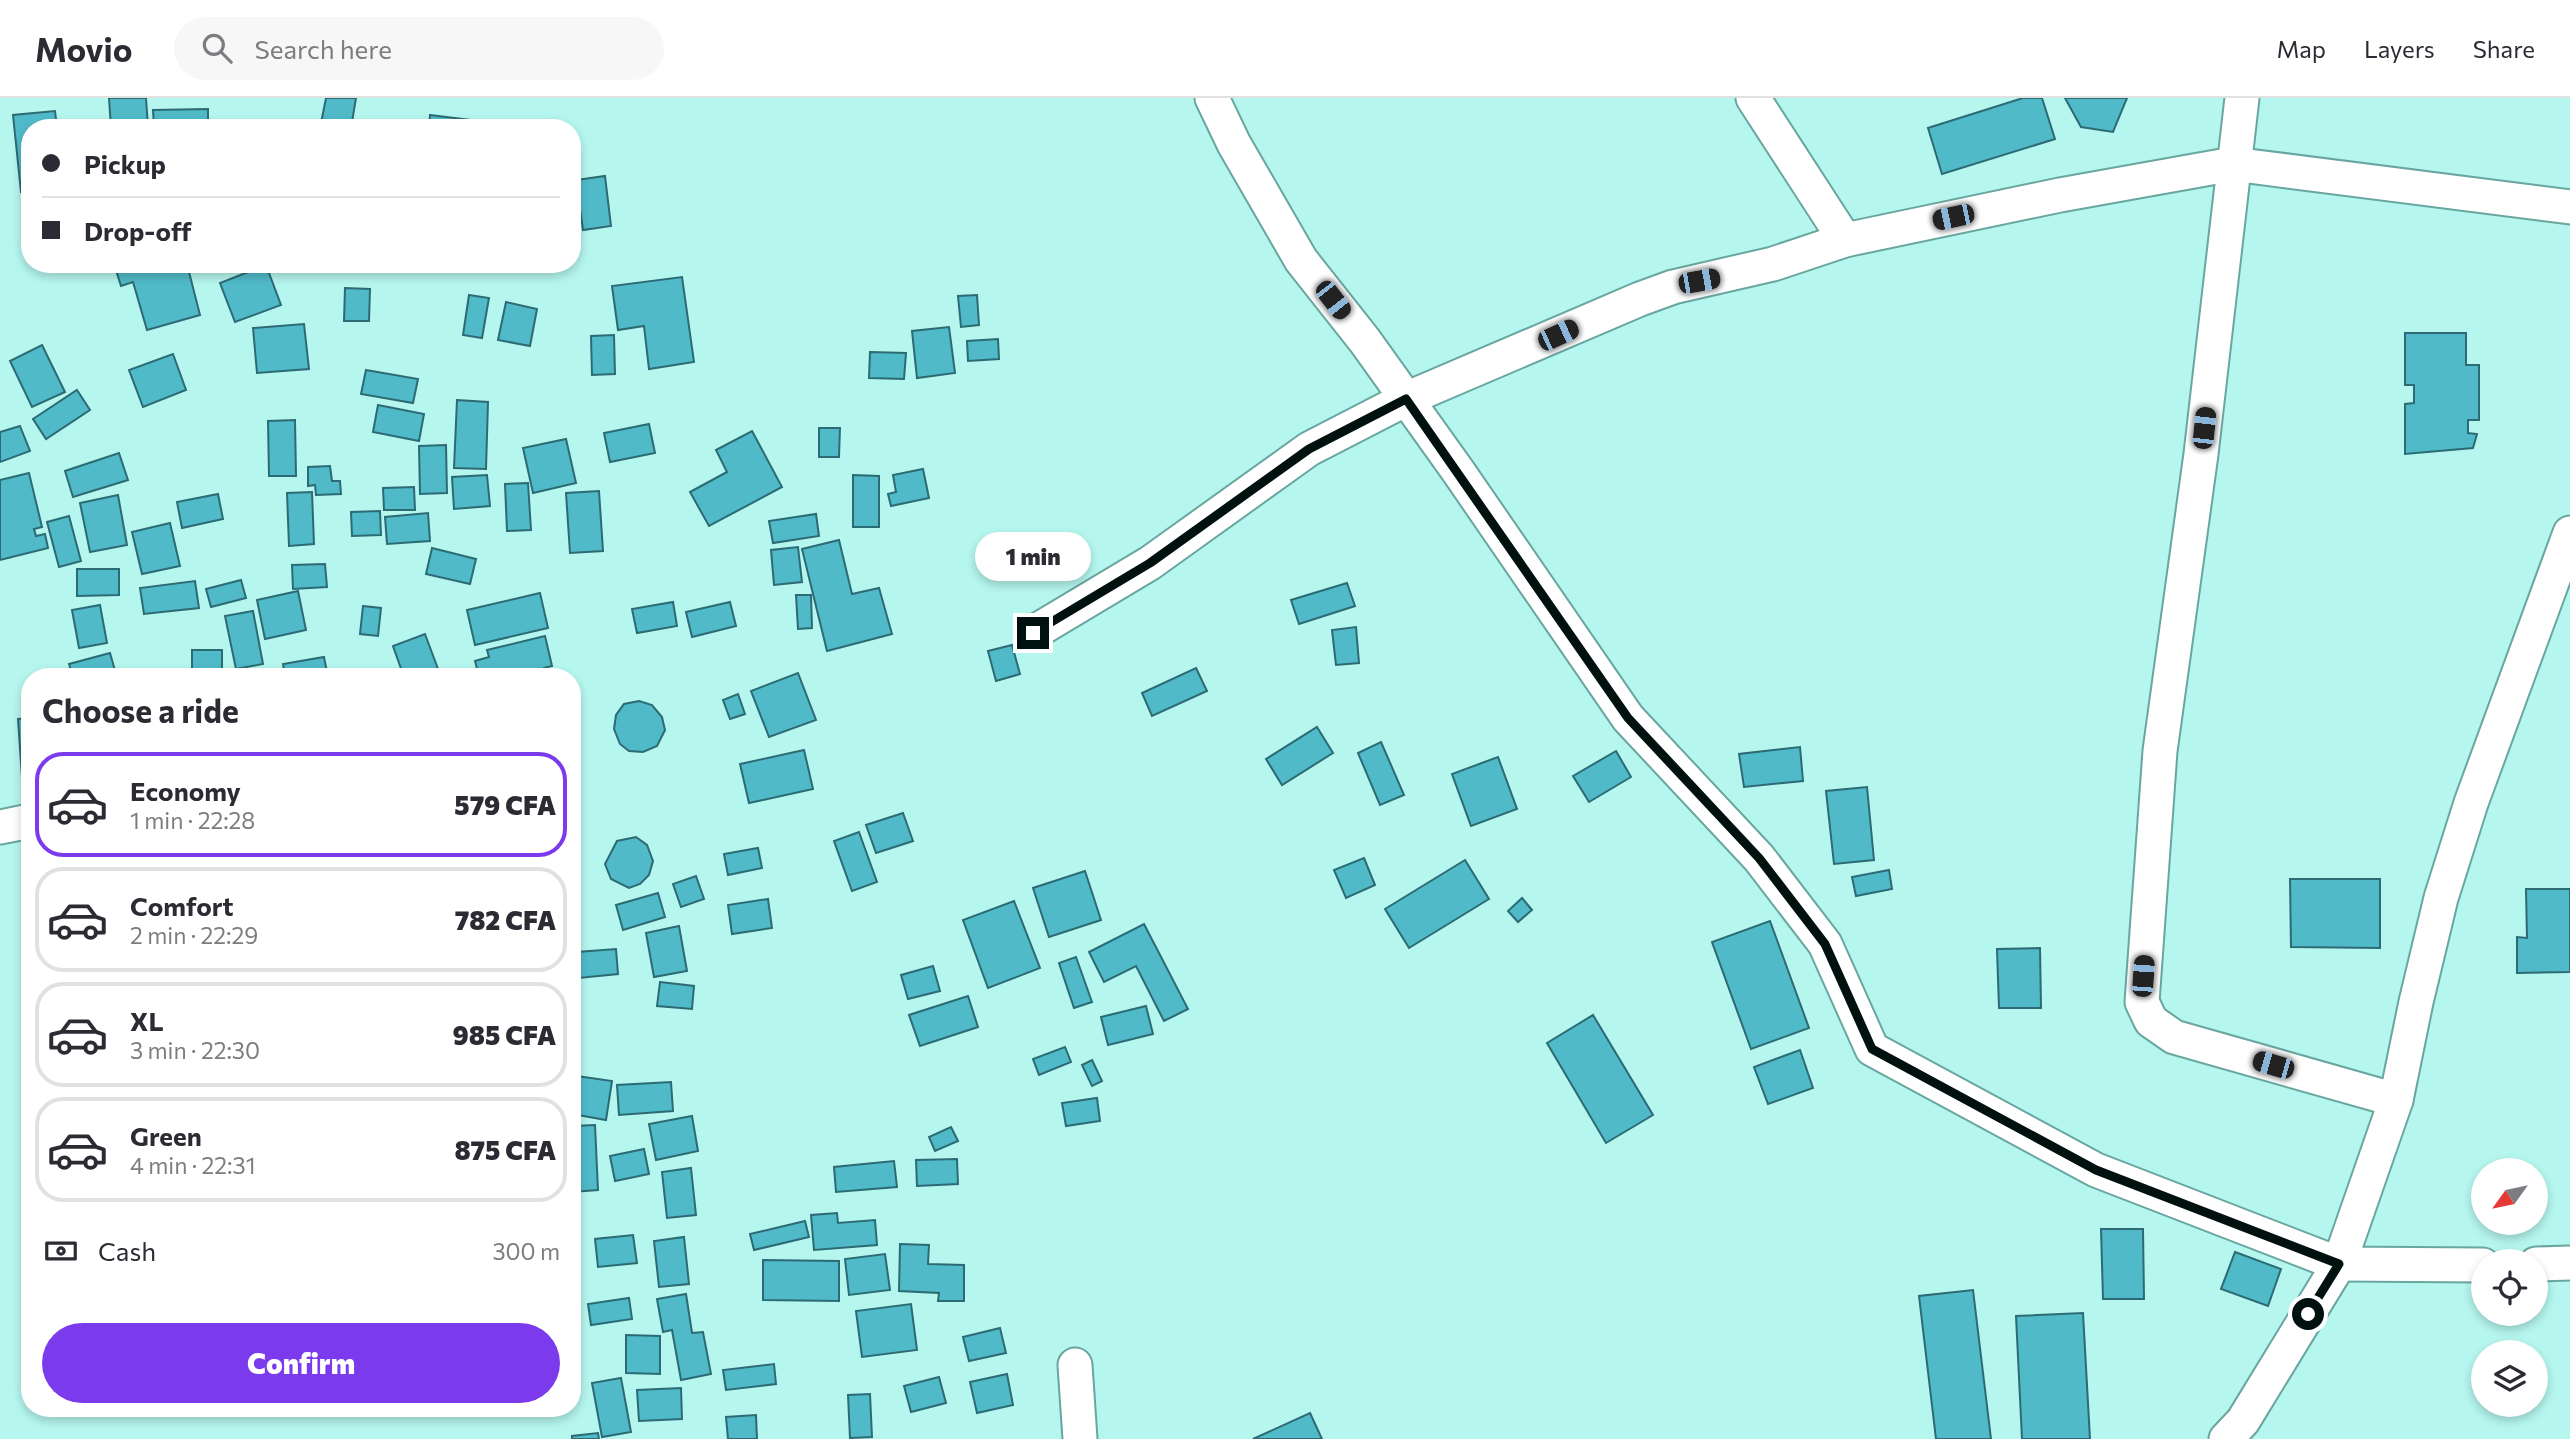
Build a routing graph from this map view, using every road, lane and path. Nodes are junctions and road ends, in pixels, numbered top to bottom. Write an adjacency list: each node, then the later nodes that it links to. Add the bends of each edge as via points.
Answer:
1 (1212, 98): 7 (street, via 1301,260)
2 (1753, 98): 6 (street)
3 (2242, 98): 4 (street)
4 (2233, 163): 5 (street); 6 (street); 12 (street, via 2201,454 2160,751 2141,1002 2151,1021 2174,1037)
5 (2570, 207)
6 (1845, 240): 7 (street, via 1773,264 1673,287)
7 (1406, 399): 9 (street, via 1309,449 1150,563); 14 (street, via 1628,718 1759,858 1825,944 1872,1049 2096,1170)
8 (2570, 533): 12 (street, via 2441,898)
9 (1033, 633)
10 (21, 823): 11 (street)
11 (0, 827)
12 (2396, 1100): 14 (street)
13 (2570, 1263): 15 (street)
14 (2339, 1264): 16 (street); 19 (street, via 2243,1421)
15 (2548, 1264)
16 (2471, 1265)
17 (1075, 1365): 18 (street)
18 (1080, 1439)
19 (2226, 1439)

